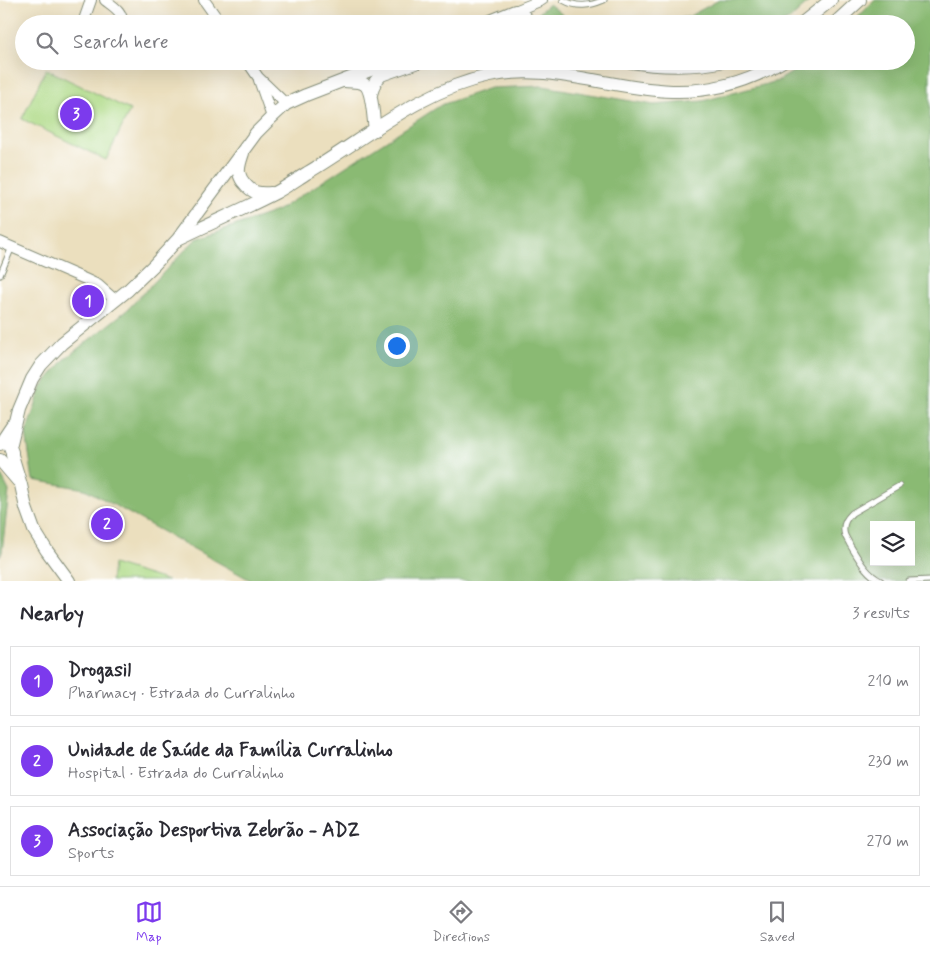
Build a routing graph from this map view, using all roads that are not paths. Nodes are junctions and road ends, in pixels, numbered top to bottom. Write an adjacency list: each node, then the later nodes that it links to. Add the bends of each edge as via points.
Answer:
1 (91, 0): 10 (street)
2 (105, 0): 11 (street)
3 (204, 0): 12 (street)
4 (563, 0): 5 (lane, via 586,6)
5 (604, 0)
6 (831, 0): 16 (street)
7 (860, 0): 17 (street)
8 (539, 1): 9 (street); 15 (street)
9 (515, 11): 13 (street); 14 (street)
10 (85, 15)
11 (121, 15)
12 (215, 15)
13 (505, 15)
14 (522, 15)
15 (532, 15)
16 (812, 15)
17 (844, 15)
18 (253, 70): 22 (street)
19 (370, 70): 23 (street)
20 (395, 70): 24 (street, via 381,75)
21 (766, 70): 27 (street, via 713,88 684,91 649,89 532,71 502,73 451,87 410,107)
22 (258, 77): 25 (street); 26 (street)
23 (341, 81): 24 (street, via 363,84); 25 (street)
24 (370, 94): 27 (street)
25 (286, 104): 26 (street)
26 (272, 117): 28 (street)
27 (374, 130): 29 (street)
28 (244, 148): 29 (street, via 239,167 242,181 253,192); 30 (street)
29 (275, 193): 30 (street)
30 (178, 239): 34 (street, via 148,272)
31 (0, 242): 32 (street)
32 (12, 248): 33 (lane); 34 (street, via 98,285)
33 (0, 275)
34 (115, 300): 35 (street, via 62,343 41,365 28,387)
35 (4, 452): 38 (street, via 21,485 34,530)
36 (899, 486): 39 (lane, via 852,513 843,528 862,565)
37 (930, 580): 40 (lane)
38 (69, 581)
39 (881, 581)
40 (909, 581)

